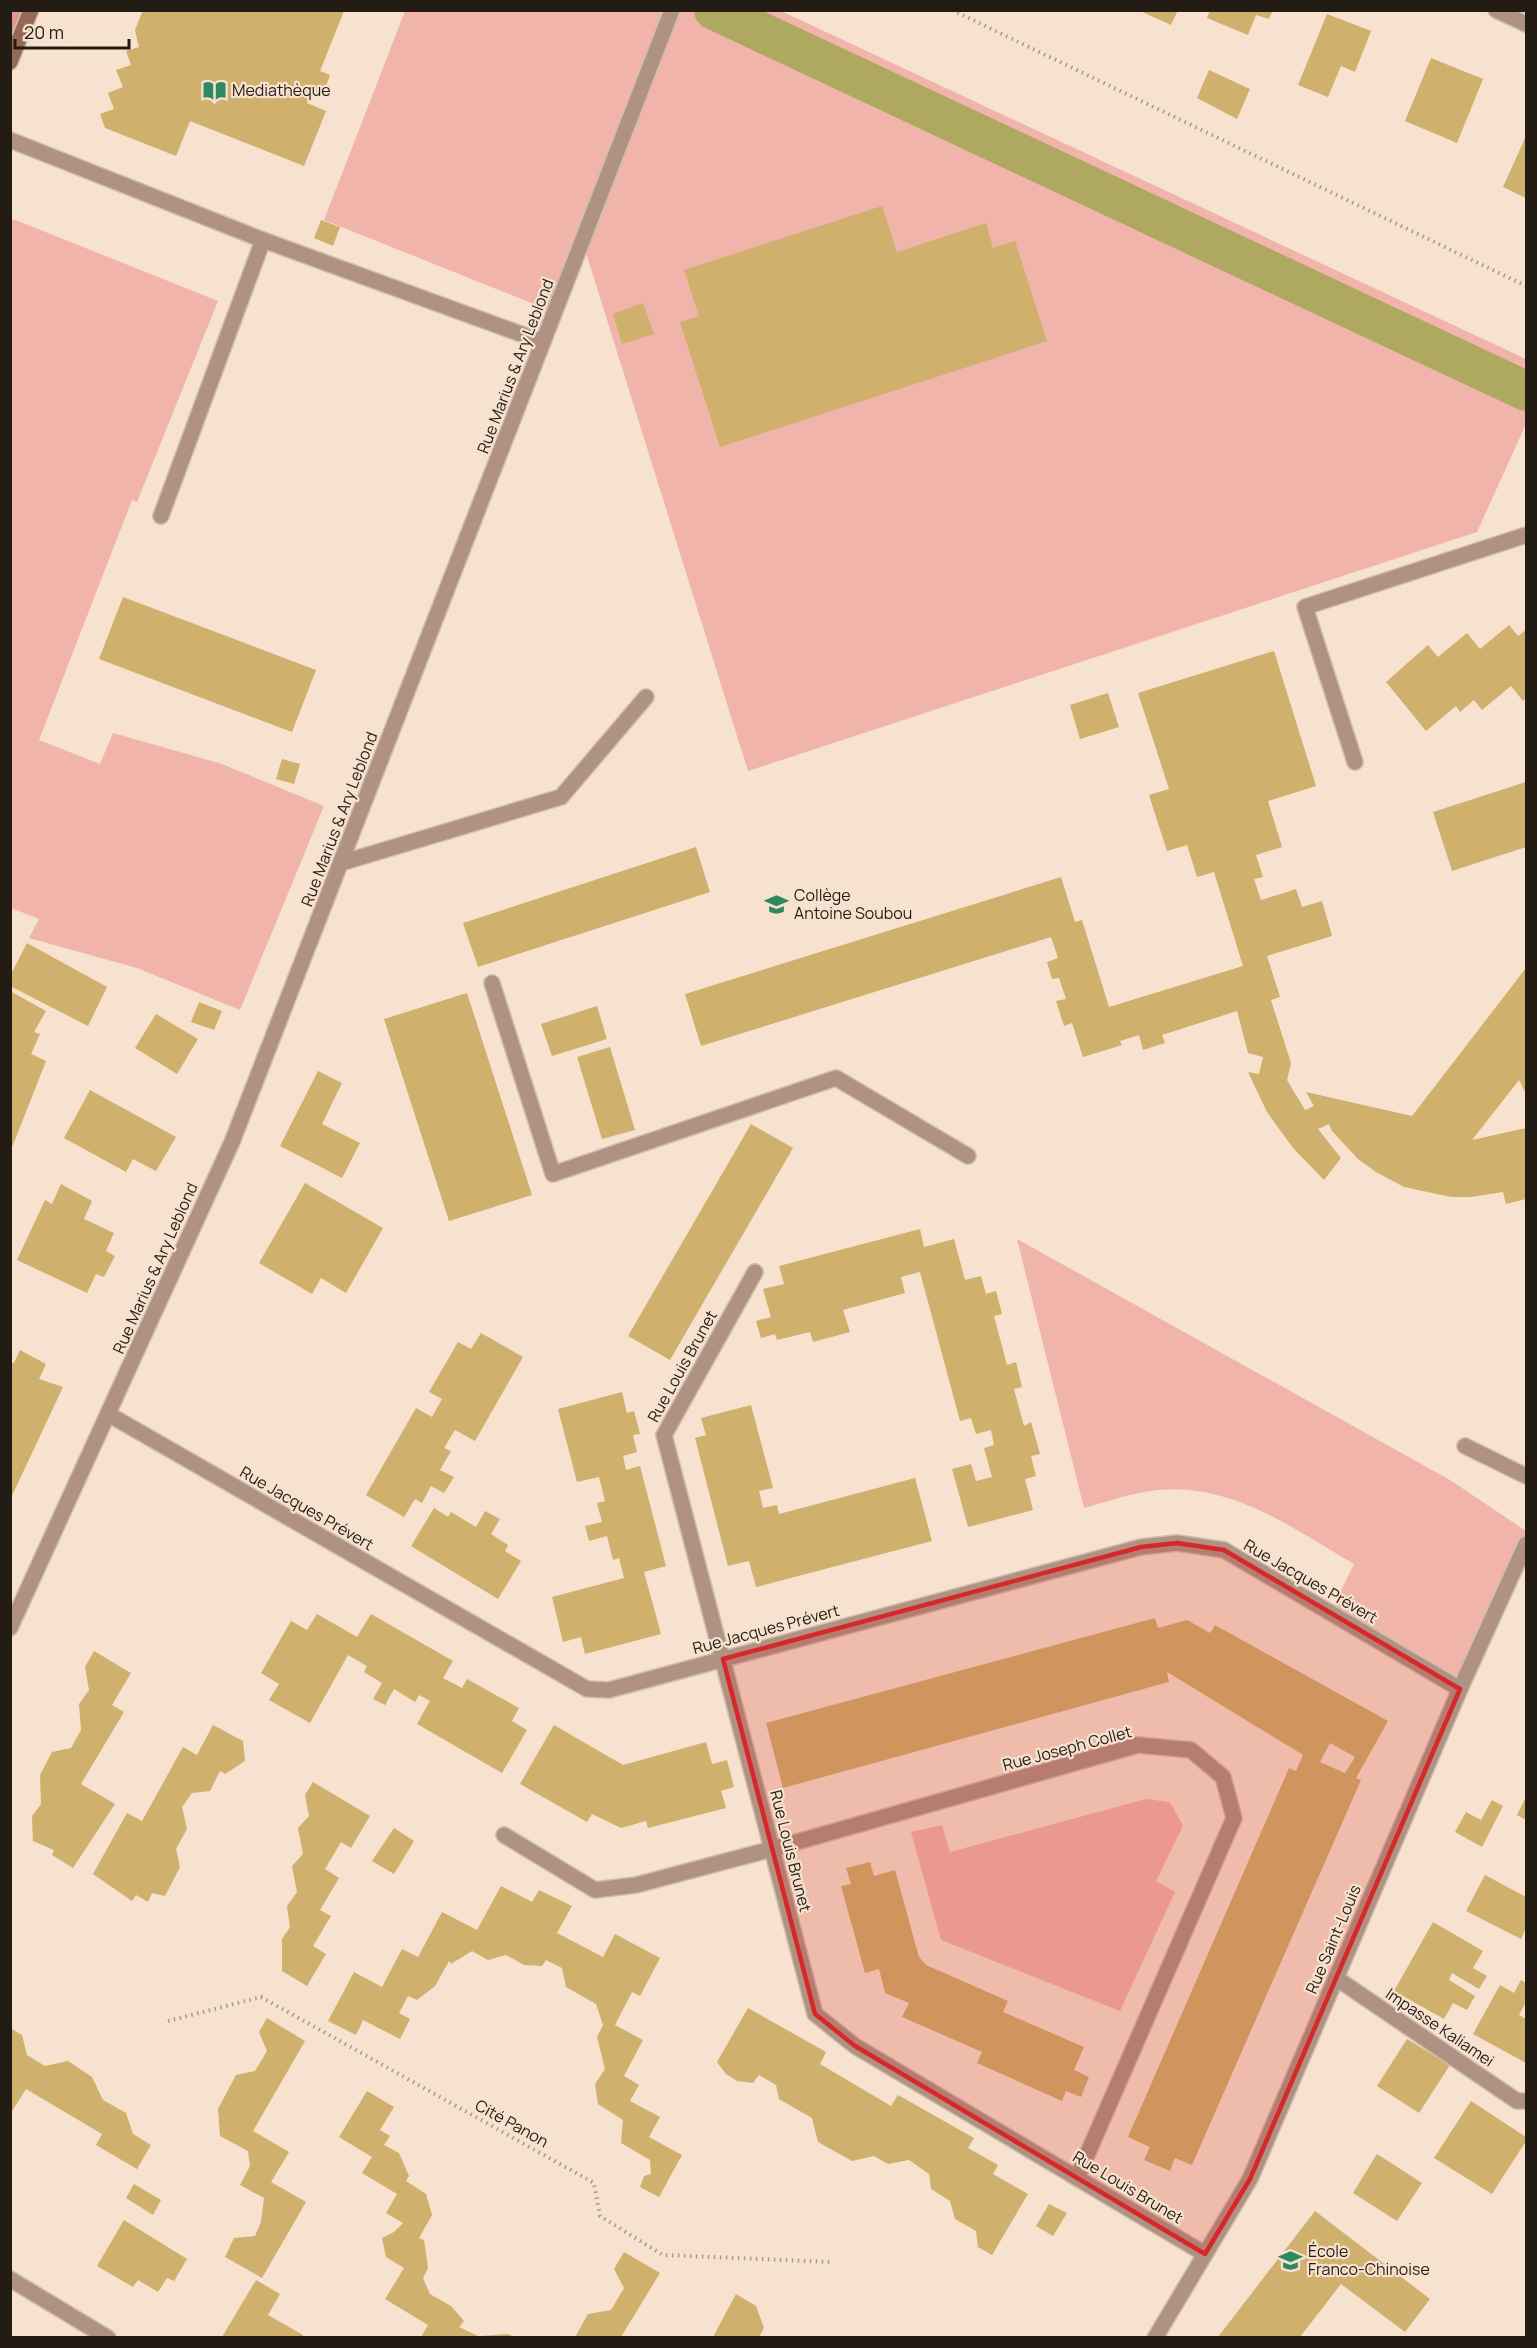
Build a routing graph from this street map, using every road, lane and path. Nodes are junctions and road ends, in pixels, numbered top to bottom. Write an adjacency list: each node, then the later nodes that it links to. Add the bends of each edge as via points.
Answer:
1 (31, 10): 6 (main road)
2 (672, 10): 10 (street, Rue Marius & Ary Leblond)
3 (952, 10): 9 (path)
4 (1496, 10): 5 (street)
5 (1527, 24)
6 (10, 62)
7 (10, 141): 8 (street)
8 (263, 240): 10 (street); 11 (street)
9 (1527, 286)
10 (543, 342): 15 (street, Rue Marius & Ary Leblond)
11 (161, 516)
12 (1527, 535): 14 (street, via 1305,607)
13 (646, 696): 15 (street, via 561,797)
14 (1355, 762)
15 (341, 863): 19 (street, Rue Marius & Ary Leblond, via 232,1142)
16 (492, 983): 17 (street, via 554,1174 837,1078)
17 (968, 1156)
18 (755, 1272): 24 (street, Rue Louis Brunet, via 663,1435)
19 (108, 1414): 23 (street, Rue Marius & Ary Leblond); 24 (street, Rue Jacques Prévert, via 587,1689 609,1690)
20 (1466, 1446): 21 (street)
21 (1527, 1476)
22 (1527, 1544): 25 (street, Rue Saint-Louis)
23 (10, 1628)
24 (723, 1659): 25 (street, Rue Jacques Prévert, via 1141,1546 1177,1543 1224,1550); 27 (street, Rue Louis Brunet)
25 (1460, 1689): 28 (street, Rue Saint-Louis)
26 (504, 1835): 27 (street, Rue Joseph Collet, via 595,1890 636,1884)
27 (772, 1849): 31 (street, Rue Louis Brunet, via 815,2014 855,2046); 31 (street, Rue Joseph Collet, via 1138,1745 1191,1750 1223,1777 1234,1818)
28 (1336, 1978): 30 (street, Impasse Kaliamei, via 1517,2101); 32 (street, Rue Saint-Louis, via 1250,2179)
29 (168, 2021): 33 (path, Cité Panon, via 261,1997 594,2183 600,2216 663,2255)
30 (1527, 2101)
31 (1077, 2178): 32 (street, Rue Louis Brunet)
32 (1205, 2254): 36 (street, Rue Saint-Louis)
33 (831, 2262)
34 (10, 2278): 35 (street)
35 (108, 2337)
36 (1155, 2337)

